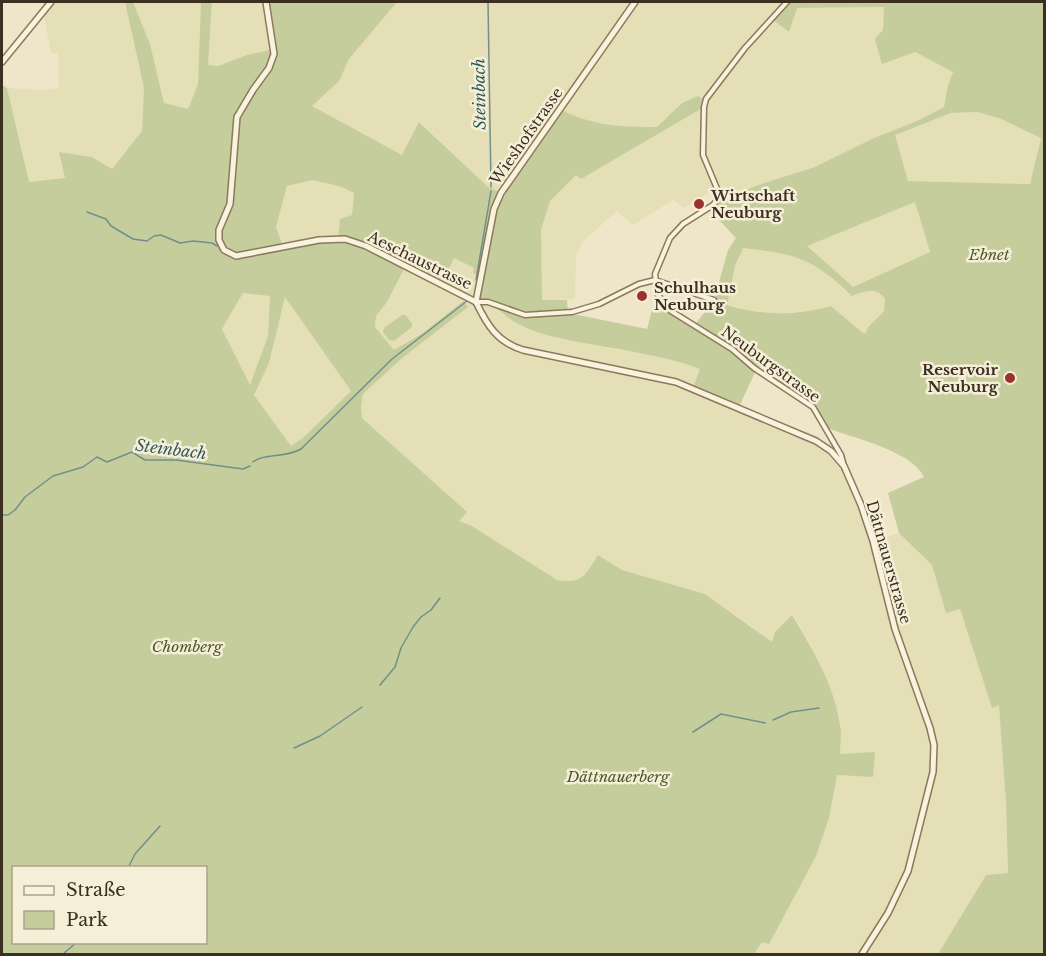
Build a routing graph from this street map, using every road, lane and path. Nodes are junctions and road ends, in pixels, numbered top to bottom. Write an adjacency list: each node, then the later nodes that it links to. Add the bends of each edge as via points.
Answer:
1 (51, 2): 5 (street)
2 (266, 2): 8 (street, Aeschaustrasse, via 274,54 237,117 230,204 219,230 224,250 236,256 319,240 345,239)
3 (635, 2): 8 (street, Wieshofstrasse, via 501,193 494,209)
4 (787, 2): 6 (street, via 706,99 703,155 718,199 674,233)
5 (2, 62)
6 (654, 280): 7 (street); 8 (street, via 572,312 525,315); 9 (street, Neuburgstrasse, via 668,309 813,407)
7 (714, 300)
8 (476, 302): 9 (street, Dättnauerstrasse, via 490,329 516,348 685,385 816,441)
9 (844, 466): 10 (street, Dättnauerstrasse, via 873,541 895,629 932,734 934,758 908,871)
10 (862, 954)

